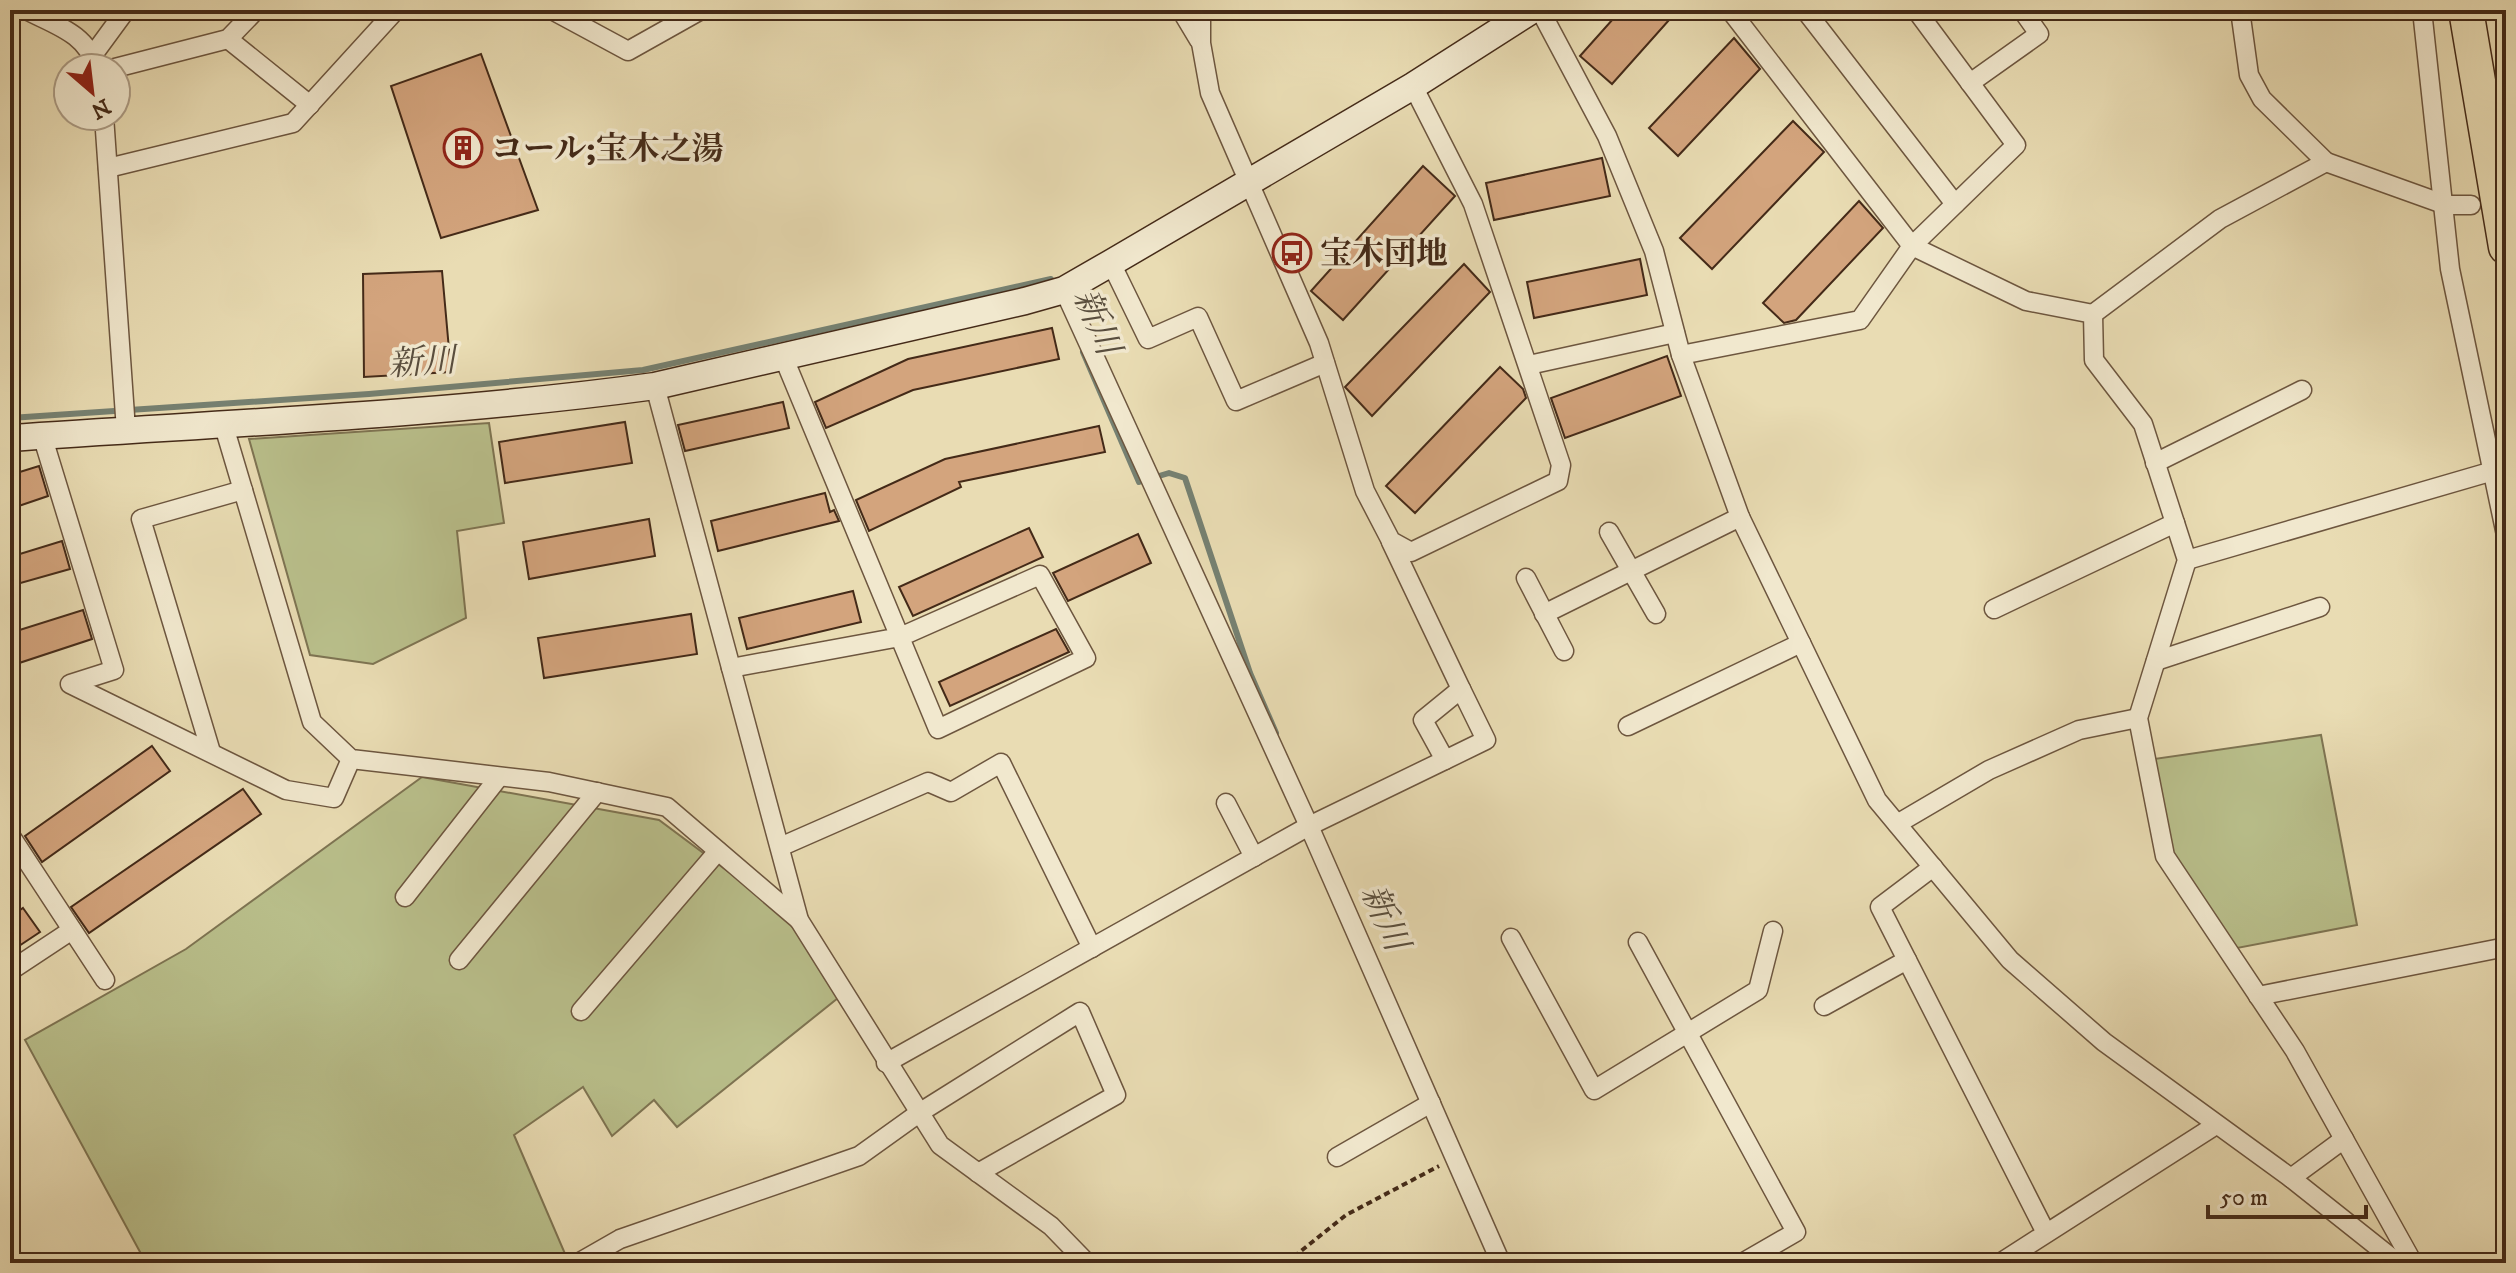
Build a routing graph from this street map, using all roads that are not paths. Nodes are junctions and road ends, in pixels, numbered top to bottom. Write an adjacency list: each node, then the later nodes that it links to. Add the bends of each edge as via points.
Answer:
1 (26, 10): 19 (street, via 79,37)
2 (126, 10): 20 (street)
3 (256, 10): 17 (street)
4 (396, 10): 24 (street)
5 (552, 10): 6 (street, via 628,51)
6 (701, 10)
7 (1181, 10): 18 (street)
8 (1201, 10): 18 (street)
9 (1730, 10): 32 (street)
10 (1805, 10): 29 (street)
11 (1916, 10): 22 (street)
12 (2022, 10): 22 (street, via 2039,34)
13 (2240, 10): 26 (street, via 2249,75 2262,99)
14 (2422, 10): 30 (street)
15 (2466, 10): 33 (highway)
16 (1525, 13): 23 (street); 37 (street, via 1613,150 1654,251)
17 (228, 39): 21 (street); 24 (street)
18 (1201, 43): 28 (street, via 1210,93)
19 (89, 52)
20 (101, 52)
21 (132, 64)
22 (1970, 83): 29 (street, via 2016,145)
23 (1413, 86): 28 (street); 41 (street, via 1473,204)
24 (310, 105): 27 (street, via 293,123)
25 (105, 132): 27 (street)
26 (2326, 162): 30 (street); 36 (street, via 2220,219)
27 (108, 168): 45 (street)
28 (1249, 182): 34 (street); 40 (street)
29 (1955, 204): 32 (street)
30 (2446, 205): 31 (street); 49 (street, via 2450,269)
31 (2471, 205)
32 (1912, 246): 36 (street, via 2026,301); 38 (street, via 1860,320)
33 (2506, 247)
34 (1111, 263): 35 (street); 40 (street, via 1148,339 1198,317 1236,401)
35 (1064, 290): 39 (street); 78 (street)
36 (2093, 314): 48 (street, via 2094,360 2143,424)
37 (1675, 333): 38 (street); 41 (street)
38 (1681, 355): 51 (street)
39 (783, 356): 42 (street); 63 (street)
40 (1325, 363): 55 (street, via 1365,491)
41 (1529, 365): 55 (street, via 1561,465 1558,481 1411,552)
42 (655, 386): 44 (street, via 478,406); 67 (street)
43 (2302, 390): 48 (street)
44 (223, 423): 45 (street); 50 (street)
45 (126, 430): 46 (street)
46 (42, 435): 47 (street); 71 (street, via 114,670 70,684)
47 (10, 438)
48 (2155, 463): 52 (street)
49 (2493, 471): 54 (street); 56 (street)
50 (243, 490): 71 (street, via 141,519); 72 (street, via 312,722)
51 (1740, 517): 57 (street); 64 (street)
52 (2175, 523): 56 (street); 60 (street)
53 (1609, 532): 57 (street)
54 (2506, 535)
55 (1391, 541): 68 (street)
56 (2187, 560): 66 (street)
57 (1630, 570): 61 (street); 62 (street)
58 (1526, 578): 61 (street)
59 (2320, 607): 66 (street)
60 (1994, 609)
61 (1544, 614): 65 (street)
62 (1656, 614)
63 (900, 637): 63 (street, via 938,729 1086,658 1040,575); 67 (street)
64 (1801, 643): 70 (street); 77 (street, via 1877,800)
65 (1564, 651)
66 (2156, 661): 69 (street)
67 (731, 668): 80 (street)
68 (1461, 689): 73 (street, via 1423,720); 73 (street, via 1486,740)
69 (2138, 718): 77 (street, via 2079,730 1989,770); 96 (street, via 2165,856)
70 (1628, 726)
71 (211, 752): 72 (street, via 286,790 334,798)
72 (351, 759): 74 (street)
73 (1445, 760): 78 (street)
74 (499, 777): 75 (street); 84 (street)
75 (597, 792): 81 (street, via 667,807); 92 (street)
76 (1226, 803): 82 (street)
77 (1897, 824): 83 (street)
78 (1309, 826): 82 (street); 101 (street)
79 (10, 835): 86 (street)
80 (780, 847): 85 (street); 91 (street, via 928,782 951,792 1001,763)
81 (718, 851): 85 (street); 98 (street)
82 (1254, 857): 91 (street)
83 (1933, 867): 93 (street, via 1880,907); 103 (street, via 2010,960 2104,1042)
84 (405, 897)
85 (799, 920): 100 (street)
86 (72, 930): 94 (street); 95 (street)
87 (1773, 931): 99 (street, via 1758,990)
88 (1511, 938): 99 (street, via 1594,1090)
89 (1638, 942): 99 (street)
90 (2506, 947): 96 (street)
91 (1092, 948): 100 (street)
92 (459, 960)
93 (1907, 960): 97 (street); 108 (street)
94 (10, 971)
95 (105, 980)
96 (2258, 996): 104 (street)
97 (1824, 1006)
98 (581, 1011)
99 (1690, 1033): 112 (street, via 1796,1232)
100 (886, 1063): 102 (street)
101 (1431, 1103): 105 (street); 111 (street)
102 (919, 1113): 106 (street, via 940,1145); 106 (street, via 1080,1012 1116,1095); 109 (street, via 859,1156 620,1239)
103 (2216, 1125): 107 (street); 108 (street)
104 (2344, 1139): 107 (street); 115 (street)
105 (1337, 1157)
106 (978, 1173): 110 (street, via 1051,1226)
107 (2291, 1178): 114 (street)
108 (2046, 1233): 113 (street)
109 (578, 1263)
110 (1087, 1263)
111 (1501, 1263)
112 (1742, 1263)
113 (2000, 1263)
114 (2398, 1263)
115 (2413, 1263)

